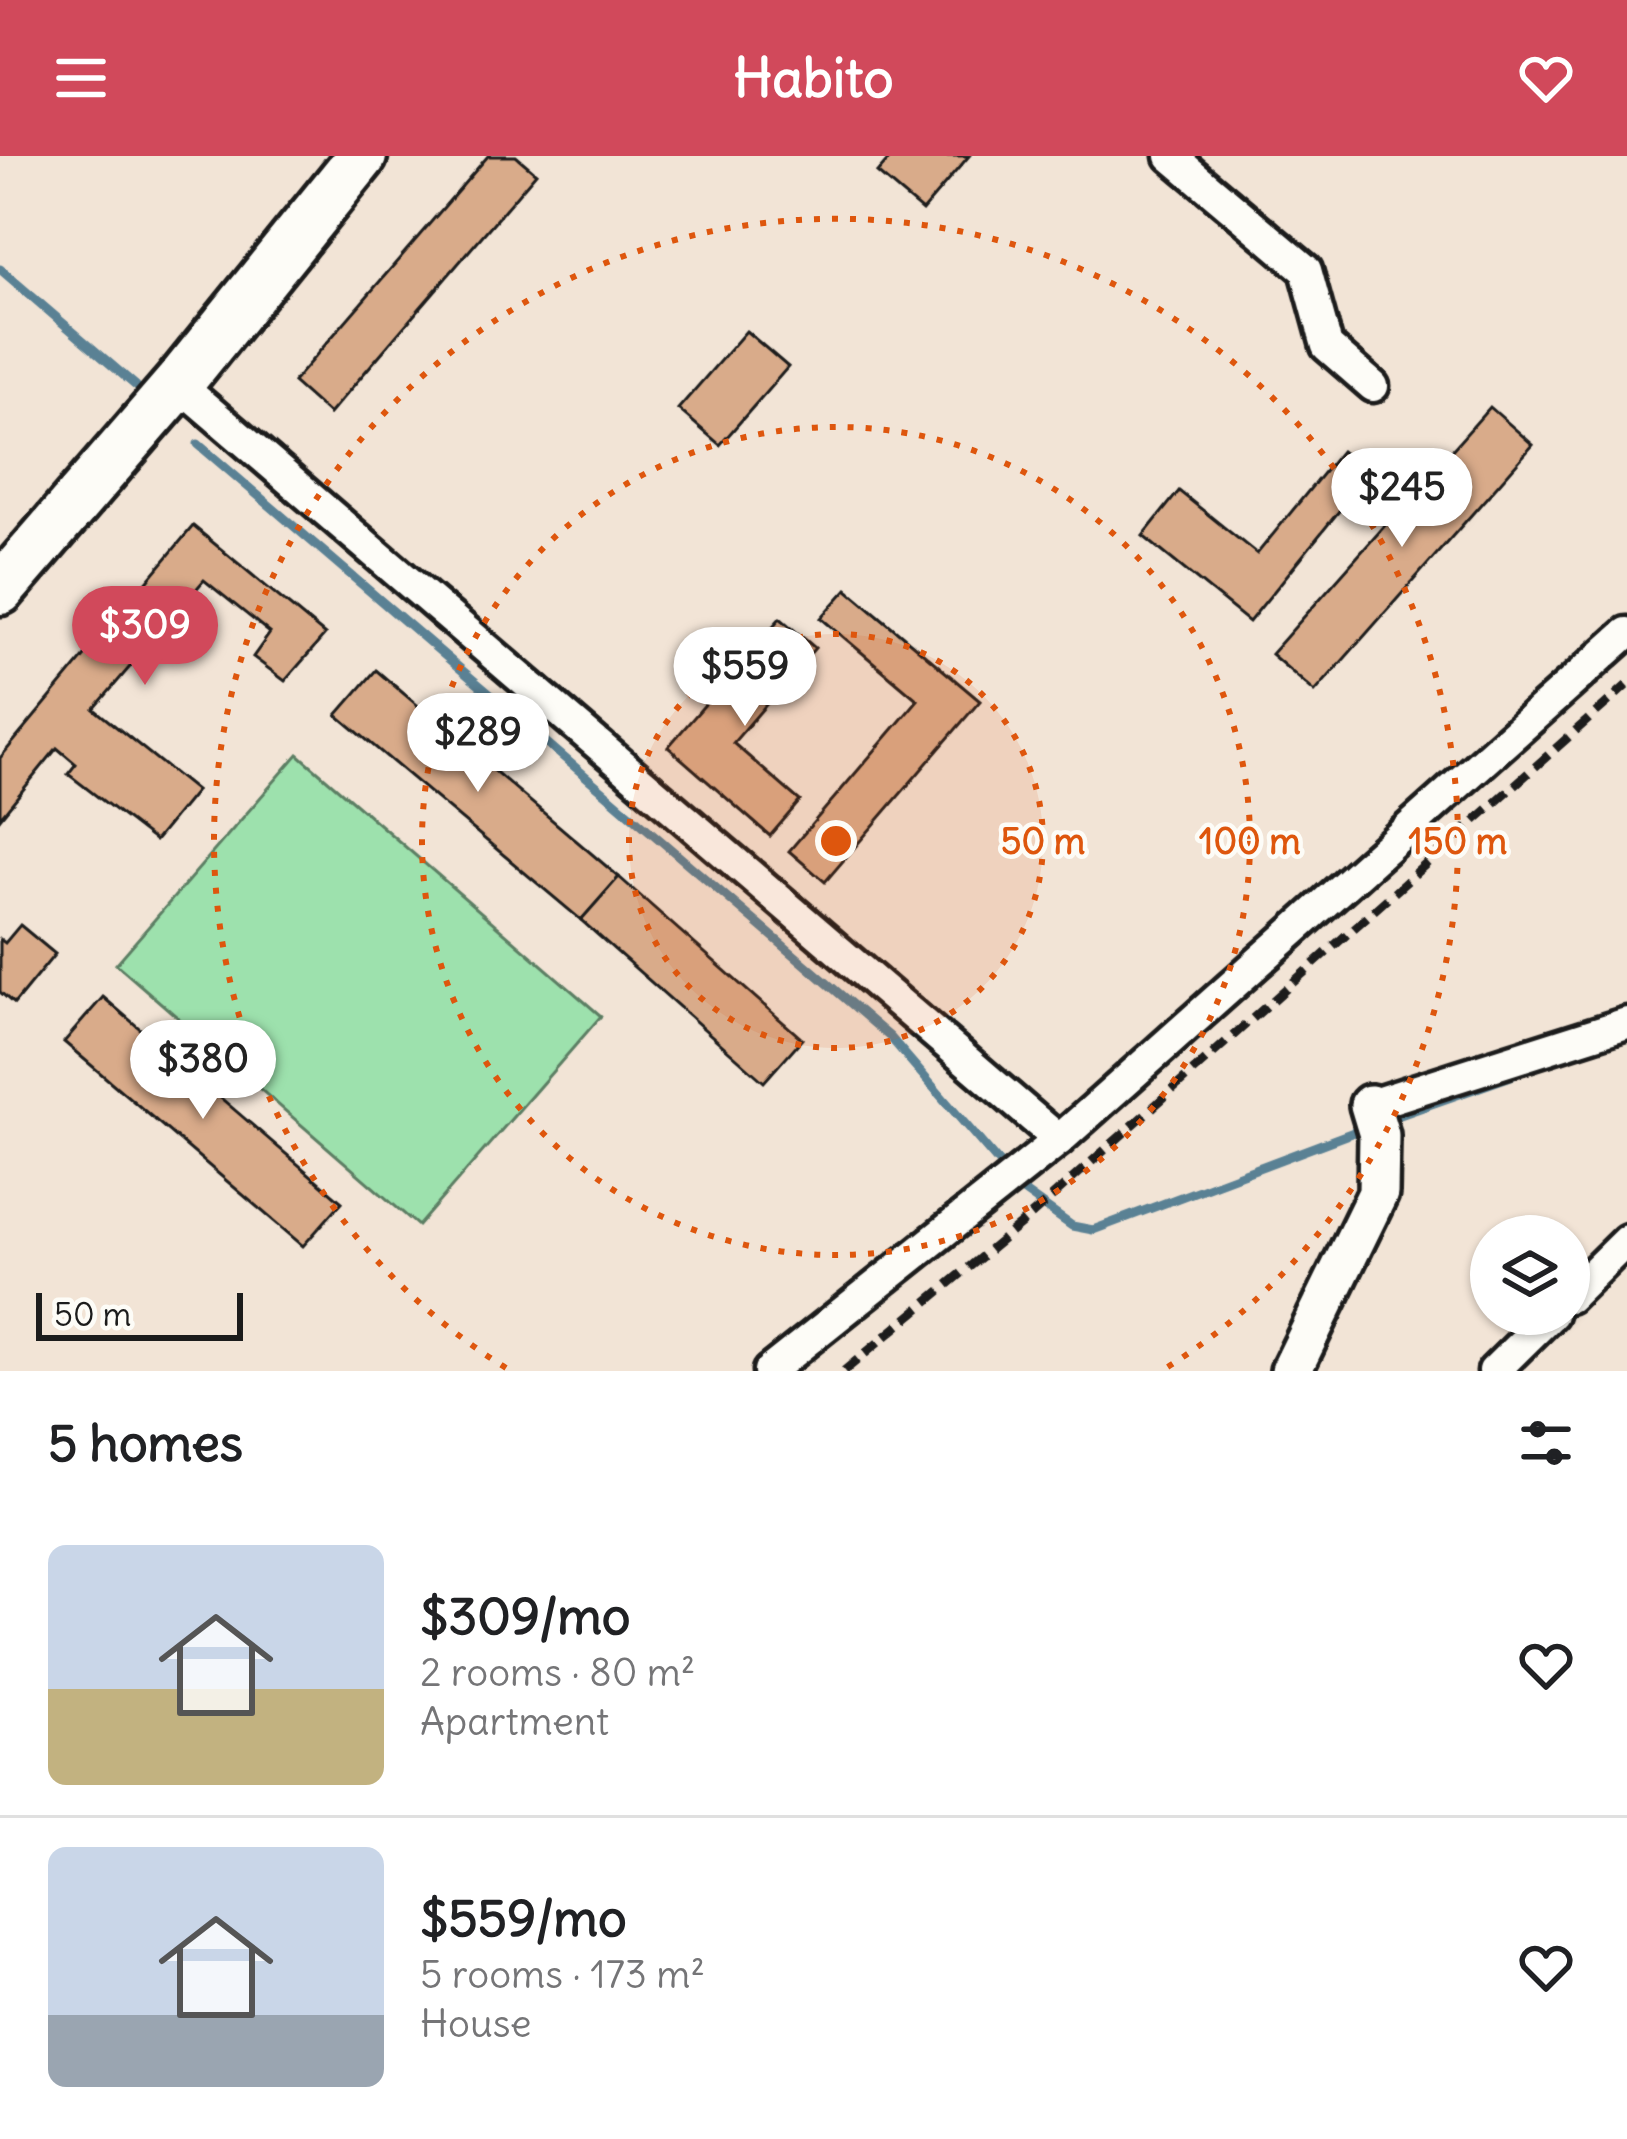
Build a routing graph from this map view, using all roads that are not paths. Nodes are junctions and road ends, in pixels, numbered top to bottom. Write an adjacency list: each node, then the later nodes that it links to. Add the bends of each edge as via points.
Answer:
1 (362, 156): 3 (main road)
2 (1171, 156): 4 (street, via 1306,271 1327,346)
3 (178, 384): 5 (main road); 9 (street)
4 (1373, 386)
5 (0, 590)
6 (1627, 633): 9 (street)
7 (1627, 1023): 8 (street)
8 (1375, 1120): 14 (street, via 1378,1193)
9 (1059, 1140): 13 (street)
10 (1627, 1240): 11 (street)
11 (1590, 1276)
12 (1531, 1335): 15 (street)
13 (769, 1371)
14 (1291, 1371)
15 (1494, 1371)

